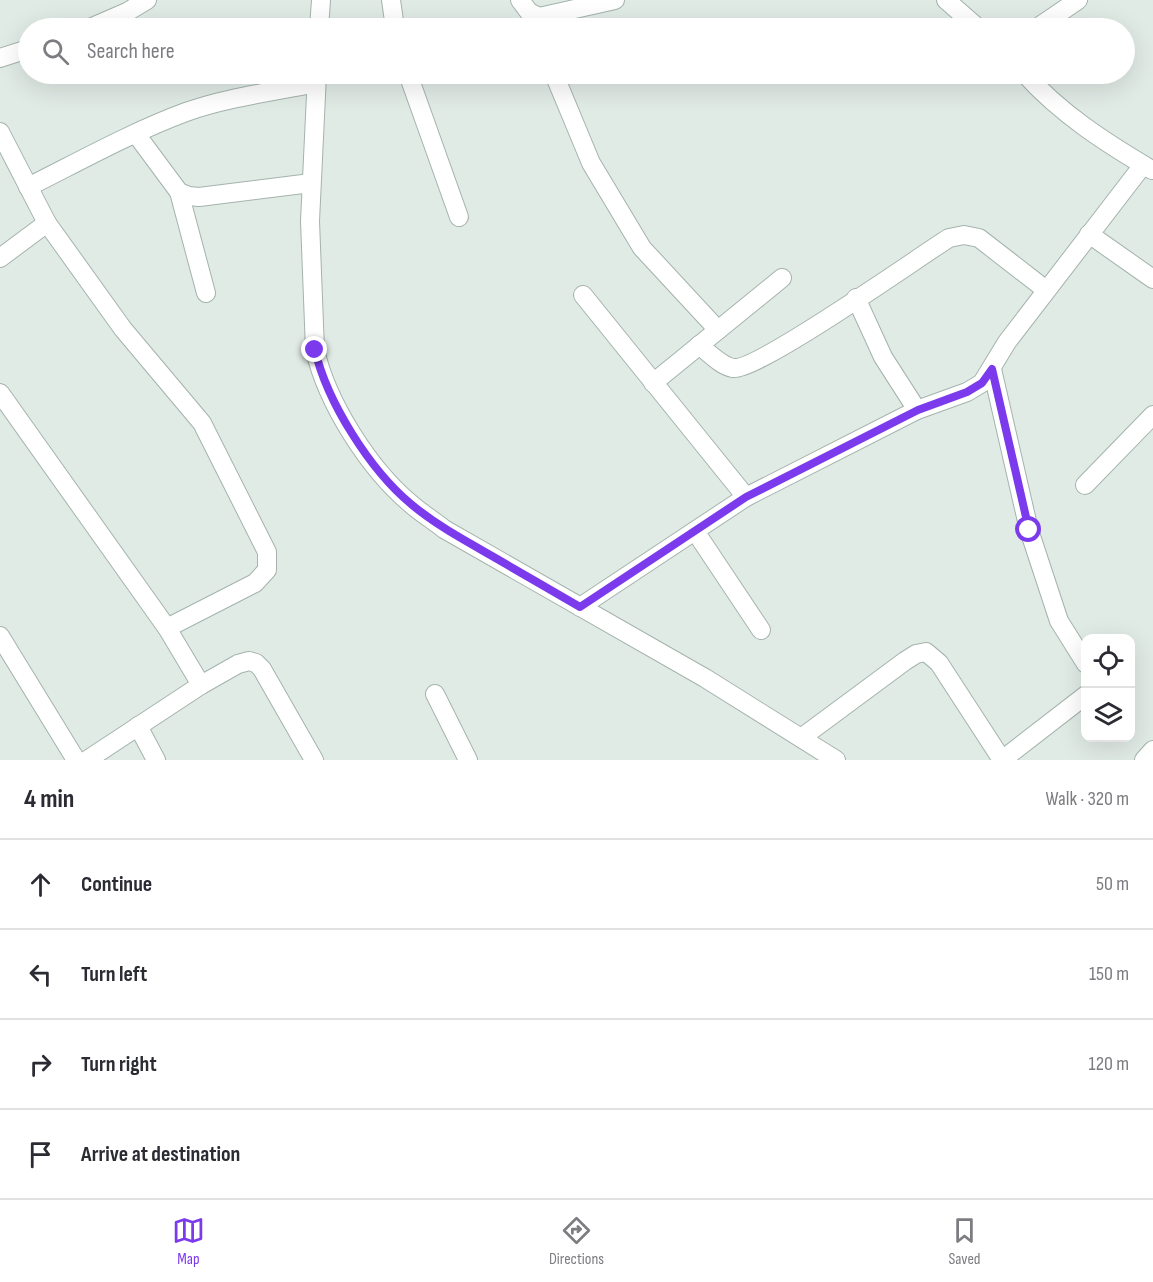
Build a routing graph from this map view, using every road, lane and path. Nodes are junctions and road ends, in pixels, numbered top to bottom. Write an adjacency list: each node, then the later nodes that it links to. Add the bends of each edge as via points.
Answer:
1 (147, 0): 8 (street)
2 (321, 0): 9 (street)
3 (391, 0): 10 (street)
4 (615, 0): 7 (street, via 539,17)
5 (946, 0): 11 (street)
6 (1078, 0): 12 (street)
7 (529, 14)
8 (113, 18)
9 (320, 18)
10 (394, 18)
11 (967, 18)
12 (1052, 18)
13 (18, 52): 14 (street)
14 (0, 58)
15 (294, 84): 21 (street, via 186,112)
16 (317, 84): 23 (street)
17 (412, 84): 26 (street)
18 (558, 84): 36 (street, via 591,163 642,248)
19 (1035, 84): 22 (street, via 1076,121)
20 (0, 132): 24 (street)
21 (136, 134): 24 (street); 25 (street)
22 (1148, 168): 28 (street)
23 (311, 183): 25 (street, via 199,197); 46 (street, via 315,350 329,395 353,435 409,503 444,529)
24 (28, 187): 27 (street)
25 (179, 192): 33 (street)
26 (459, 217)
27 (47, 223): 29 (street); 47 (street, via 123,328 202,423 267,552 267,570 255,583)
28 (1089, 234): 31 (street); 32 (street)
29 (0, 258)
30 (782, 278): 36 (street)
31 (1153, 279)
32 (1046, 290): 35 (street, via 979,238 964,235 949,237); 38 (street)
33 (206, 293)
34 (584, 295): 39 (street)
35 (856, 298): 37 (street, via 745,367 727,366); 41 (street, via 883,357)
36 (718, 330): 37 (street)
37 (699, 345): 39 (street)
38 (992, 369): 41 (street, via 982,383 967,392); 50 (street, via 1029,530 1059,621)
39 (653, 383): 44 (street)
40 (0, 393): 47 (street)
41 (918, 410): 44 (street)
42 (1153, 415): 43 (street)
43 (1085, 485)
44 (746, 497): 45 (street)
45 (695, 531): 46 (street); 48 (street)
46 (580, 607): 55 (street)
47 (167, 628): 51 (street)
48 (761, 630)
49 (0, 636): 57 (street)
50 (1081, 656)
51 (201, 685): 54 (street); 60 (street, via 238,664 256,663)
52 (435, 694): 61 (street)
53 (1081, 699): 63 (street)
54 (138, 726): 58 (street); 59 (street)
55 (801, 738): 62 (street); 63 (street, via 905,661 926,652 939,663)
56 (1153, 750): 64 (street)
57 (76, 760)
58 (87, 760)
59 (156, 760)
60 (314, 760)
61 (468, 760)
62 (836, 760)
63 (1002, 760)
64 (1144, 760)

